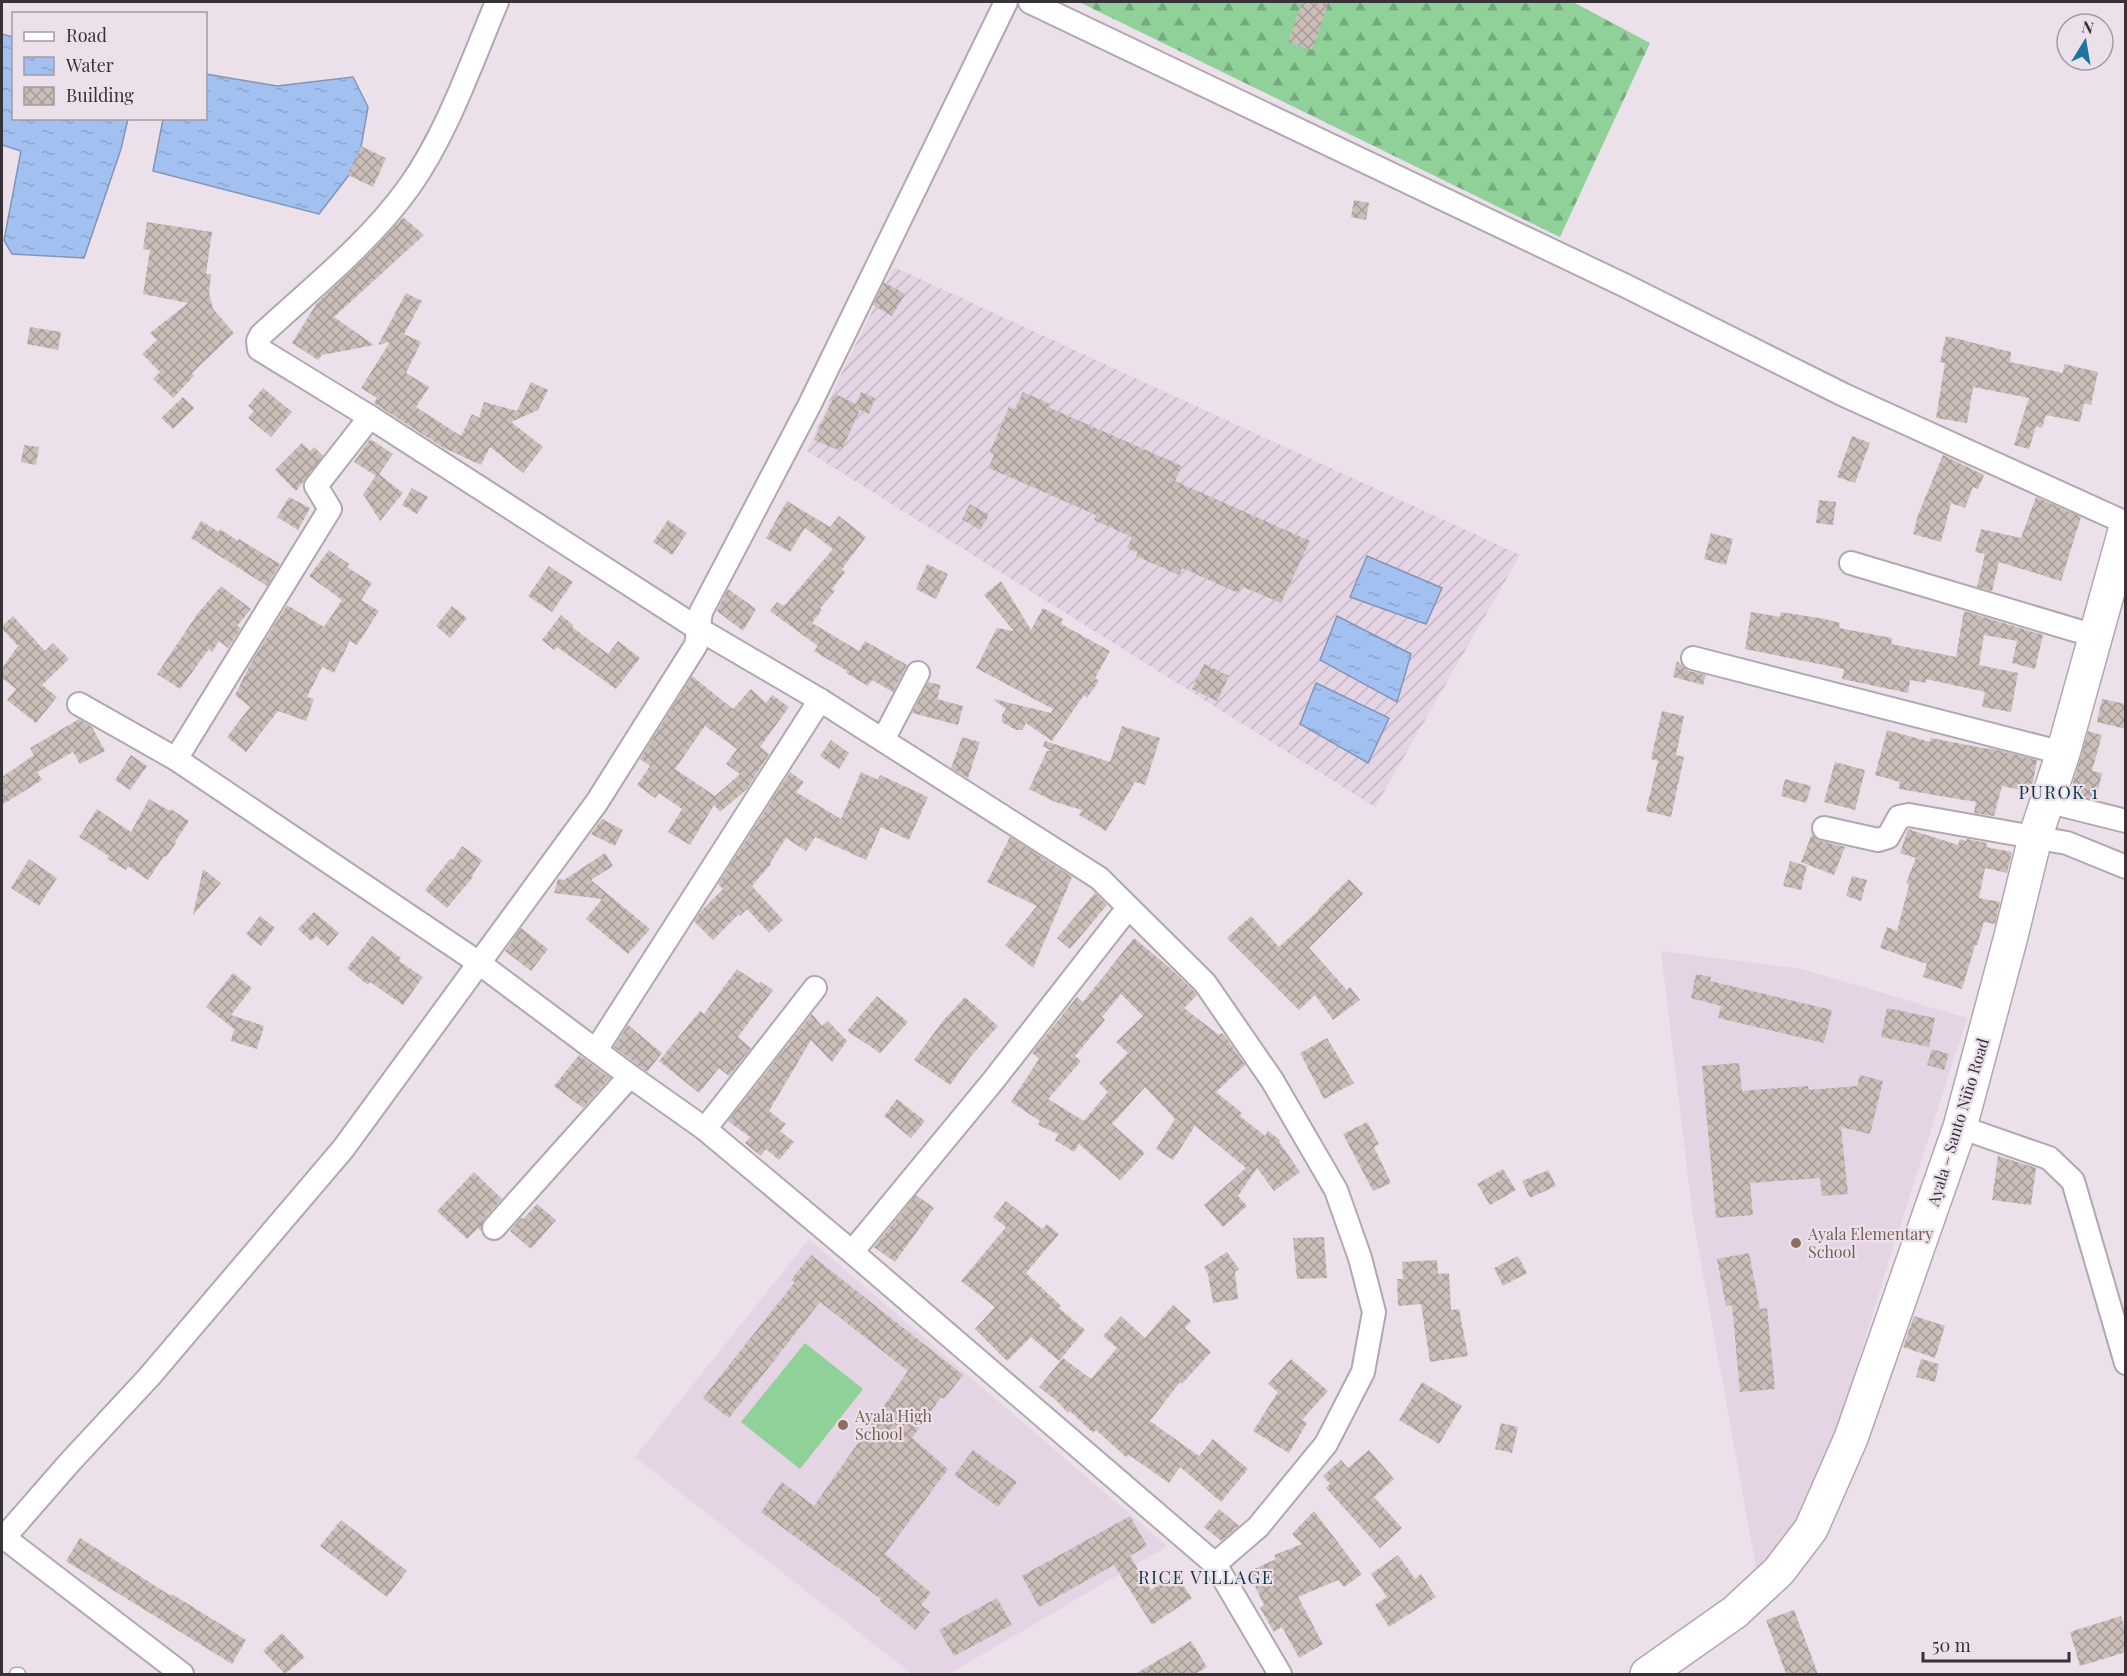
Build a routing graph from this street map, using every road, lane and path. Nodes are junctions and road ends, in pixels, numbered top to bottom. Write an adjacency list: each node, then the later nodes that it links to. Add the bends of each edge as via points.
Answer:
1 (496, 2): 4 (street, via 441,131 411,185 343,261 261,334 258,341 259,349)
2 (1006, 2): 7 (street, via 810,404 701,612)
3 (1030, 2): 5 (street, via 1844,395)
4 (370, 417): 7 (street); 15 (street, via 316,486 330,509)
5 (2126, 525): 8 (street, Ayala – Santo Niño Road)
6 (1851, 563): 8 (street)
7 (697, 628): 11 (street); 22 (street, via 696,645 597,801)
8 (2095, 636): 14 (street, Ayala – Santo Niño Road)
9 (1693, 658): 14 (street)
10 (918, 673): 13 (street)
11 (820, 700): 13 (street); 24 (street)
12 (79, 704): 15 (street)
13 (883, 740): 21 (street, via 1099,878)
14 (2063, 753): 16 (street, Ayala – Santo Niño Road)
15 (176, 759): 22 (street)
16 (2046, 801): 17 (street); 19 (street, Ayala – Santo Niño Road)
17 (2126, 821)
18 (1824, 828): 19 (street, via 1878,840 1888,837 1899,817 1909,815)
19 (2035, 838): 20 (street, via 2067,843); 26 (street, Ayala – Santo Niño Road)
20 (2126, 867)
21 (1128, 908): 29 (street); 32 (street, via 1205,983 1272,1080 1336,1190 1374,1312 1363,1372 1326,1444 1258,1527)
22 (479, 963): 24 (street); 31 (street, via 343,1149 149,1377)
23 (815, 988): 27 (street)
24 (596, 1050): 25 (street)
25 (630, 1076): 27 (street); 28 (street)
26 (1960, 1127): 30 (street, via 2049,1158 2073,1180); 35 (street, Ayala – Santo Niño Road, via 1851,1438 1811,1529 1779,1570 1735,1612)
27 (705, 1129): 29 (street)
28 (494, 1228)
29 (852, 1252): 32 (street)
30 (2126, 1363)
31 (2, 1538): 33 (street)
32 (1215, 1564): 34 (street)
33 (182, 1674)
34 (1280, 1674)
35 (1647, 1674)

